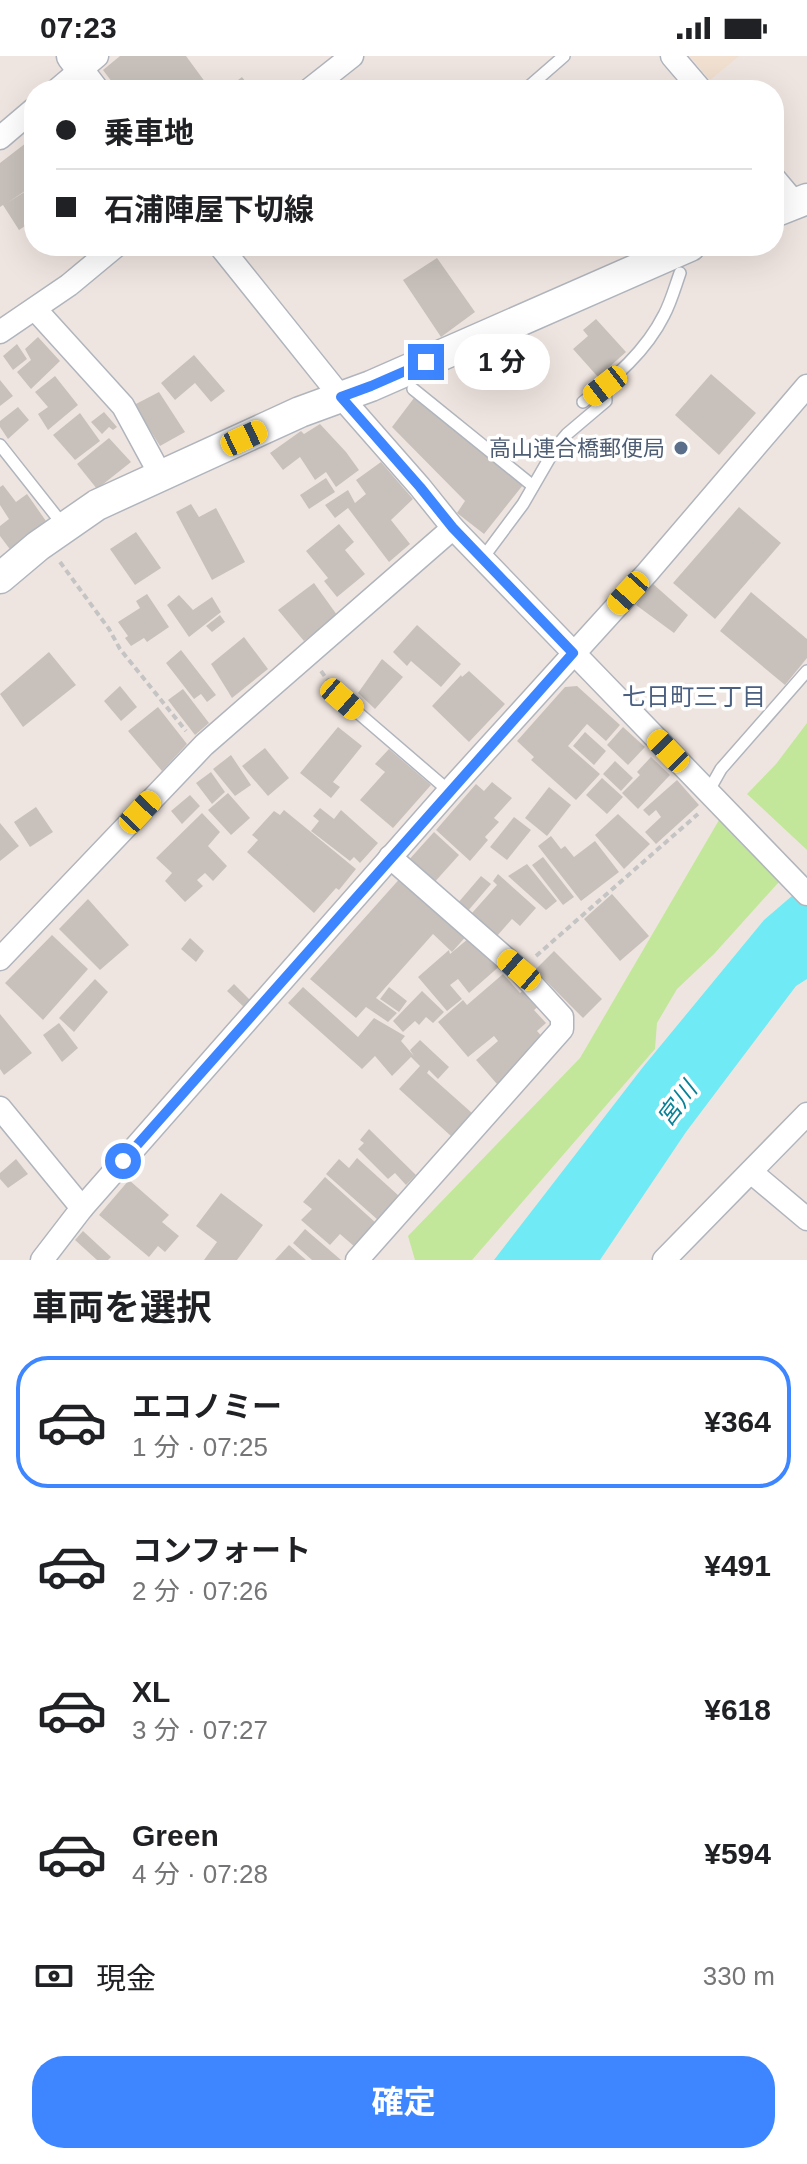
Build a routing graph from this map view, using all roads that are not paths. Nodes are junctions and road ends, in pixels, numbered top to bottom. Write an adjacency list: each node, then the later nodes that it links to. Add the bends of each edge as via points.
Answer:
1 (352, 56): 6 (street)
2 (564, 56): 7 (lane)
3 (672, 56): 8 (street)
4 (87, 68): 5 (street)
5 (71, 80)
6 (322, 80)
7 (536, 80)
8 (692, 80)
9 (24, 118): 10 (street)
10 (0, 138)
11 (104, 256): 14 (street)
12 (228, 256): 19 (street)
13 (685, 260): 16 (lane, via 653,333); 19 (main road)
14 (35, 309): 15 (street); 22 (street, via 123,406)
15 (0, 332)
16 (605, 386): 20 (lane); 23 (lane, via 606,401 567,434)
17 (807, 386): 28 (street)
18 (413, 389): 23 (lane)
19 (341, 397): 22 (main road); 24 (street)
20 (583, 402)
21 (0, 445): 25 (lane)
22 (161, 476): 25 (main road, via 97,505)
23 (533, 486): 26 (lane)
24 (453, 528): 26 (street); 35 (street, via 200,748)
25 (54, 533): 27 (main road)
26 (482, 559): 28 (street)
27 (0, 578)
28 (573, 653): 31 (street); 32 (street)
29 (807, 671): 32 (lane, via 721,769)
30 (342, 699): 31 (lane)
31 (449, 791): 33 (street)
32 (715, 799): 34 (street)
33 (390, 857): 39 (street); 42 (street, via 519,970 562,1017 562,1029)
34 (807, 894)
35 (0, 959)
36 (0, 1108): 39 (street)
37 (807, 1114): 38 (street)
38 (751, 1172): 40 (street); 43 (street)
39 (82, 1208): 41 (street)
40 (807, 1219)
41 (42, 1260)
42 (357, 1260)
43 (664, 1260)

